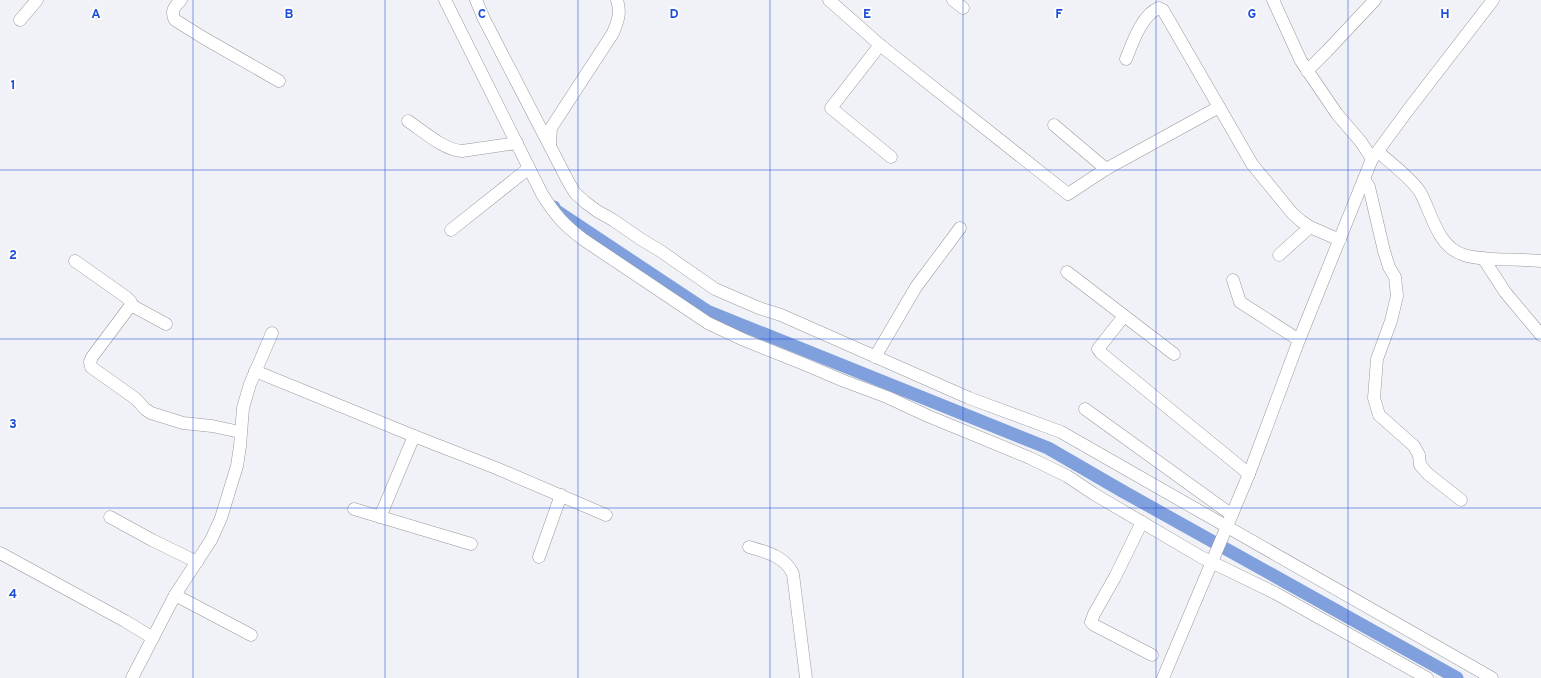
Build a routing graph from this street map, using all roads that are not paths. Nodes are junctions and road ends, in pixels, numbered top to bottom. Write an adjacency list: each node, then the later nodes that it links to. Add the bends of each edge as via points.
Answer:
1 (37, 0): 12 (street)
2 (181, 0): 16 (street, via 173,8 172,16 175,20)
3 (445, 0): 20 (street)
4 (476, 0): 21 (street)
5 (617, 0): 21 (street, via 618,20 613,33 551,128)
6 (829, 0): 13 (street)
7 (952, 0): 11 (street)
8 (1273, 0): 15 (street)
9 (1375, 0): 15 (street)
10 (1493, 0): 22 (street)
11 (963, 8)
12 (20, 20)
13 (880, 45): 23 (street, via 832,108); 25 (street, via 1068,194)
14 (1126, 59): 17 (street, via 1138,31 1151,12 1159,8 1163,10)
15 (1307, 71): 22 (street, via 1337,114)
16 (279, 81)
17 (1219, 107): 25 (street); 27 (street, via 1252,164 1292,213)
18 (408, 120): 20 (street, via 454,150)
19 (1054, 125): 25 (street)
20 (517, 143): 24 (street)
21 (550, 144): 44 (street, via 572,188 584,202 715,289)
22 (1375, 155): 26 (street); 32 (street, via 1395,167 1419,192 1439,235 1451,247 1463,255)
23 (891, 157)
24 (529, 168): 29 (street); 57 (street, via 551,208 568,228 708,323 1030,458 1067,476)
25 (1106, 170)
26 (1364, 179): 30 (street); 51 (street, via 1369,187 1389,267 1395,277 1397,296 1377,359 1374,398 1379,415 1414,446 1419,455 1420,465 1428,474)
27 (1310, 227): 30 (street); 31 (street)
28 (960, 228): 44 (street, via 916,287)
29 (451, 230)
30 (1340, 240): 42 (street)
31 (1279, 255)
32 (1483, 258): 34 (street); 41 (street, via 1505,292)
33 (75, 261): 37 (street, via 130,300)
34 (1541, 261)
35 (1067, 272): 38 (street)
36 (1233, 280): 42 (street, via 1240,302)
37 (131, 305): 39 (street); 47 (street, via 92,357 91,367 151,413 183,423)
38 (1124, 316): 43 (street); 49 (street, via 1098,349 1100,353)
39 (166, 324)
40 (272, 333): 45 (street)
41 (1541, 335)
42 (1299, 340): 49 (street)
43 (1174, 354)
44 (875, 357): 58 (street, via 969,398 1061,432)
45 (255, 371): 47 (street, via 243,408); 48 (street)
46 (1085, 409): 54 (street)
47 (240, 432): 64 (street, via 237,466 221,518)
48 (414, 436): 50 (street); 56 (street)
49 (1249, 474): 54 (street)
50 (561, 495): 53 (street); 62 (street)
51 (1461, 500)
52 (354, 509): 56 (street)
53 (606, 515)
54 (1232, 515): 58 (street)
55 (110, 517): 64 (street)
56 (380, 517): 59 (street)
57 (1142, 522): 63 (street); 68 (street, via 1092,622)
58 (1226, 527): 63 (street); 73 (street)
59 (471, 544)
60 (749, 547): 71 (street, via 769,553 790,567)
61 (0, 553): 67 (street)
62 (539, 558)
63 (1214, 560): 69 (street); 72 (street)
64 (197, 562): 65 (street)
65 (175, 595): 66 (street); 67 (street)
66 (251, 635)
67 (153, 638): 70 (street)
68 (1152, 655)
69 (1166, 676)
70 (132, 678)
71 (806, 678)
72 (1427, 678)
73 (1492, 678)

